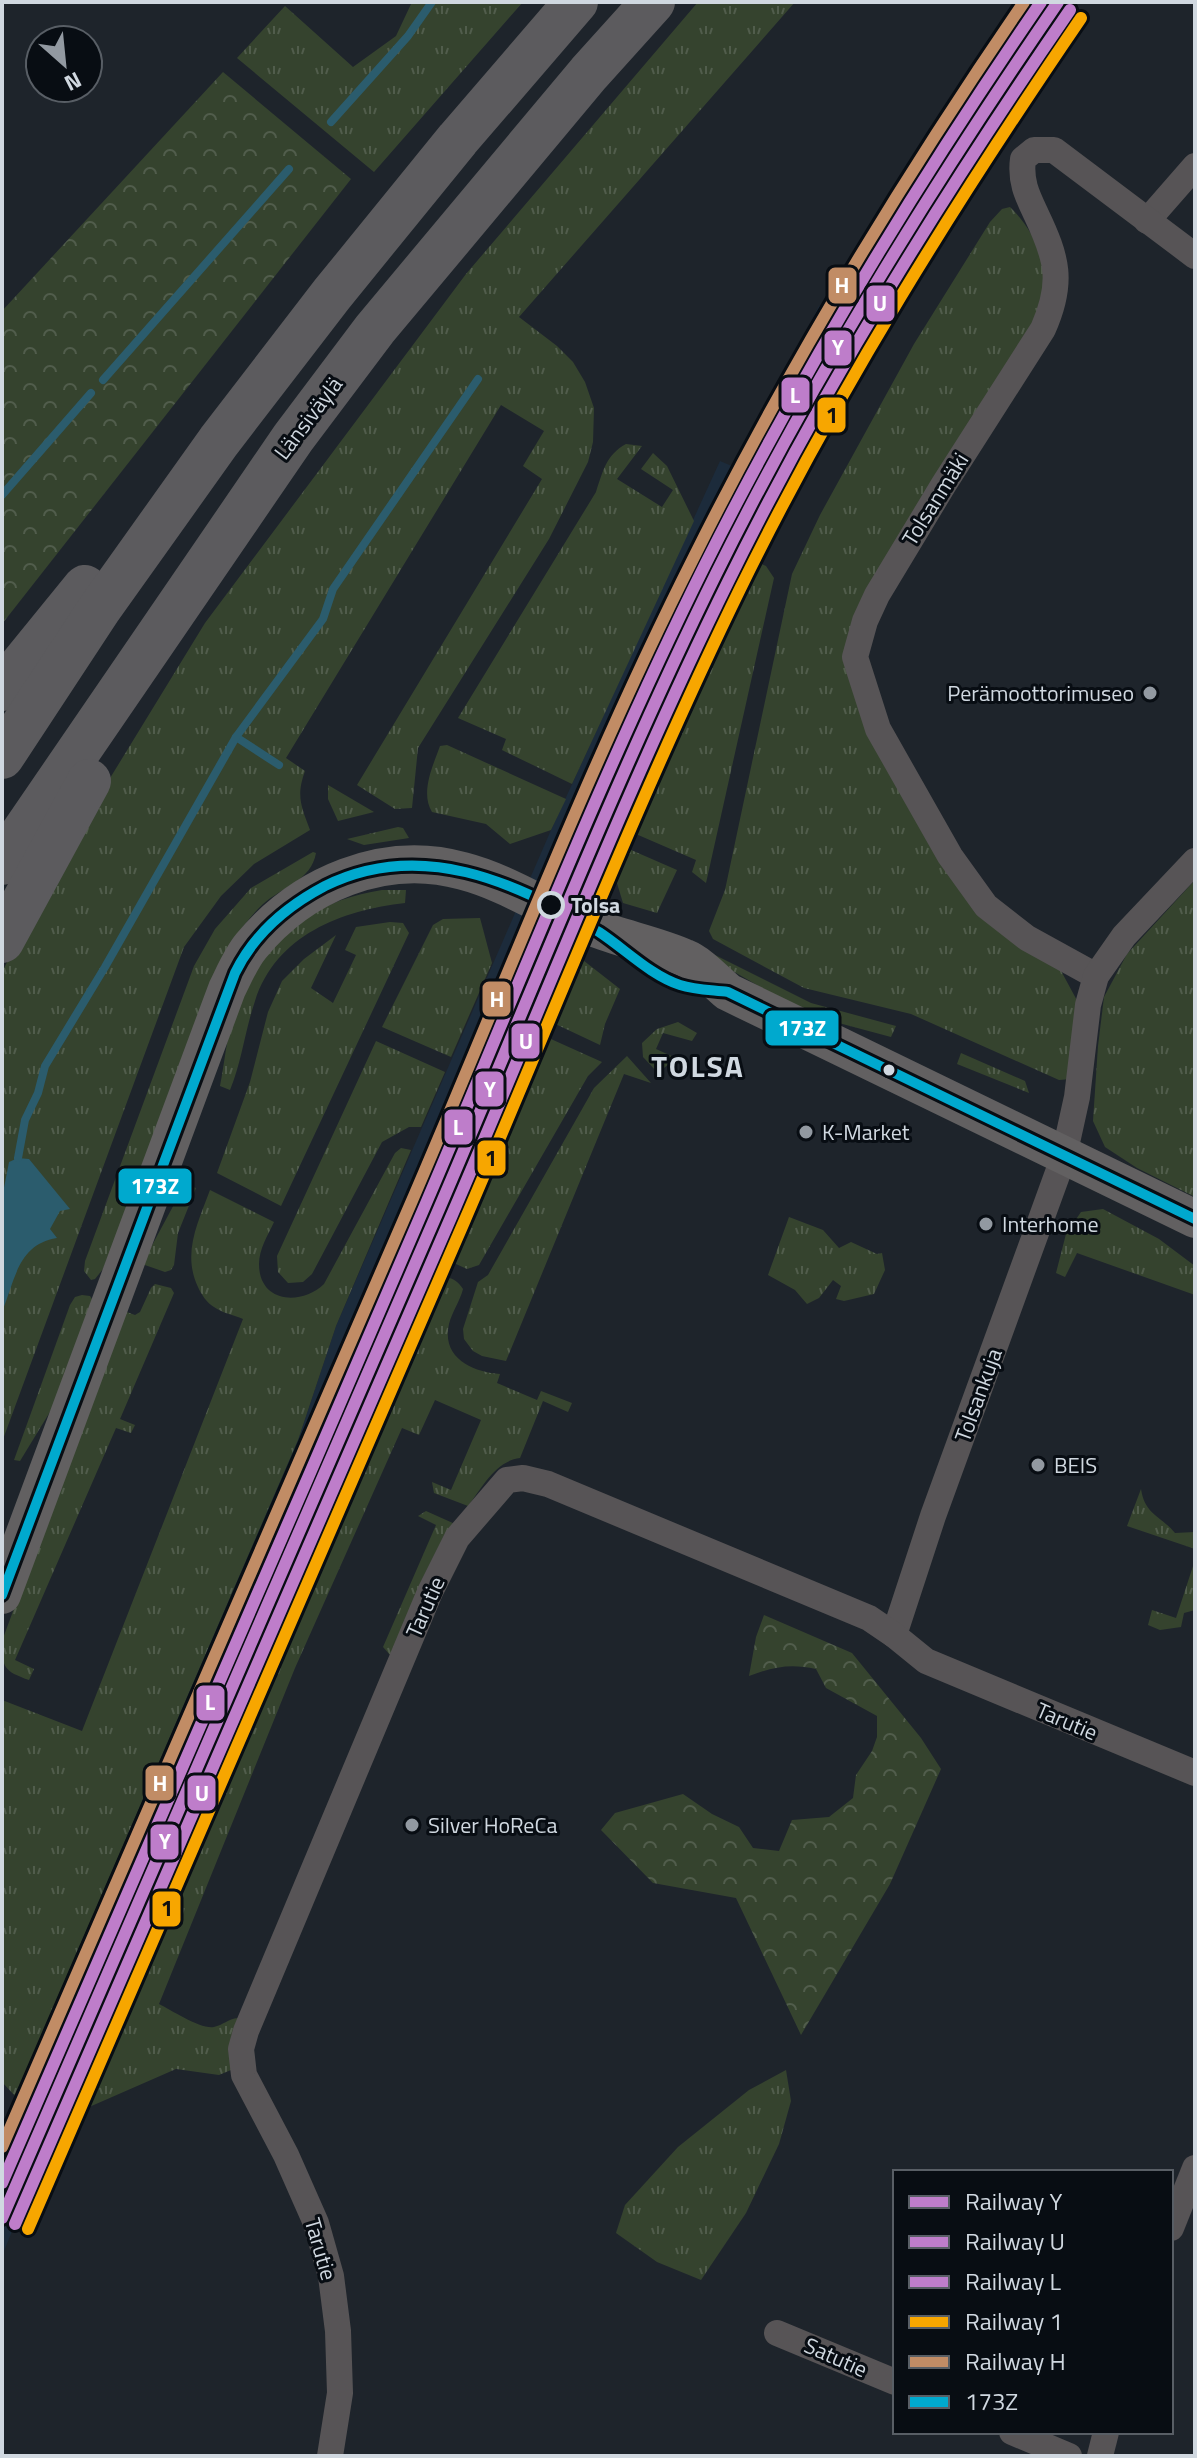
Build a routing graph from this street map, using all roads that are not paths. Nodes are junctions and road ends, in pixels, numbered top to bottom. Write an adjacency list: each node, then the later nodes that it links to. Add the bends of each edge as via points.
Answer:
1 (576, 2): 6 (highway, via 332,294)
2 (653, 2): 7 (highway, Länsiväylä, via 375,329)
3 (1195, 166): 4 (street)
4 (1147, 221): 5 (street, Tolsanmäki); 13 (street, Tolsanmäki, via 1054,150 1034,150 1023,159 1023,187 1051,247 1055,303 877,595 855,657 878,729 950,856 986,906 1027,938)
5 (1195, 256)
6 (219, 441): 8 (highway, via 79,594); 9 (highway)
7 (203, 567): 11 (highway, Länsiväylä); 12 (highway)
8 (2, 689)
9 (2, 757)
10 (1195, 861): 13 (street, via 1124,936)
11 (2, 863)
12 (2, 941)
13 (1096, 976): 14 (street, Tolsankuja)
14 (1064, 1156): 15 (street); 16 (street, via 728,992 688,959 591,927 466,871 418,864 342,877 281,914 249,948 227,989); 17 (street, Tolsankuja)
15 (1195, 1219)
16 (2, 1595)
17 (894, 1635): 18 (street, Tarutie, via 926,1661); 25 (street, Tarutie, via 869,1618 523,1478 507,1480 457,1538 241,2049 244,2075 316,2223 331,2276 340,2393)
18 (1195, 1773)
19 (1195, 2168): 20 (street)
20 (1173, 2223)
21 (777, 2333): 22 (street, Satutie)
22 (893, 2381)
23 (1017, 2434): 26 (street)
24 (1106, 2434): 27 (street)
25 (330, 2456)
26 (1069, 2456)
27 (1100, 2456)

